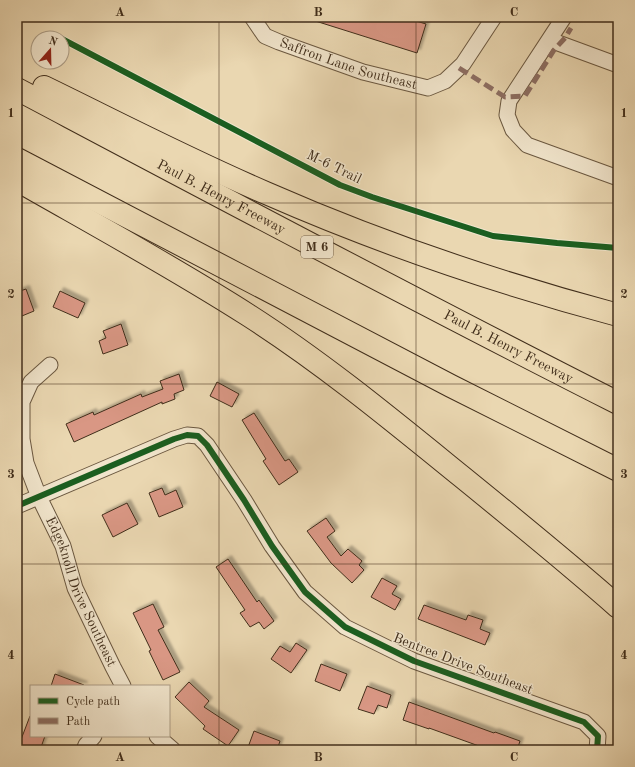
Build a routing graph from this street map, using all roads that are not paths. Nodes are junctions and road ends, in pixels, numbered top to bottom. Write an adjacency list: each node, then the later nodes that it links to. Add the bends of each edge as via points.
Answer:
1 (252, 17): 2 (street, Saffron Lane Southeast, via 265,36 279,42 363,72 428,88 445,81 463,64)
2 (494, 17)
3 (564, 17): 4 (street)
4 (550, 40): 5 (street); 9 (street, via 509,101 507,115 513,130 527,145)
5 (618, 65)
6 (17, 73): 11 (highway, via 206,167 328,219 473,272)
7 (17, 88): 13 (highway, Paul B. Henry Freeway / M 6, via 214,194)
8 (17, 159): 14 (highway)
9 (618, 178)
10 (17, 180): 17 (highway, via 202,286 306,355 427,448)
11 (618, 315)
12 (50, 365): 15 (street, Edgeknoll Drive Southeast, via 31,382 22,402 22,439 26,463)
13 (618, 403)
14 (618, 470)
15 (39, 497): 16 (street); 20 (street, Edgeknoll Drive Southeast, via 63,546 75,588); 25 (street, Bentree Drive Southeast, via 174,439 187,435 198,436 207,445 305,592 345,628 414,661 584,722 598,736)
16 (17, 506)
17 (576, 570): 18 (highway); 19 (highway)
18 (618, 599)
19 (618, 607)
20 (122, 685)
21 (93, 737): 23 (street)
22 (158, 737): 24 (street)
23 (84, 750)
24 (173, 750)
25 (597, 750)

